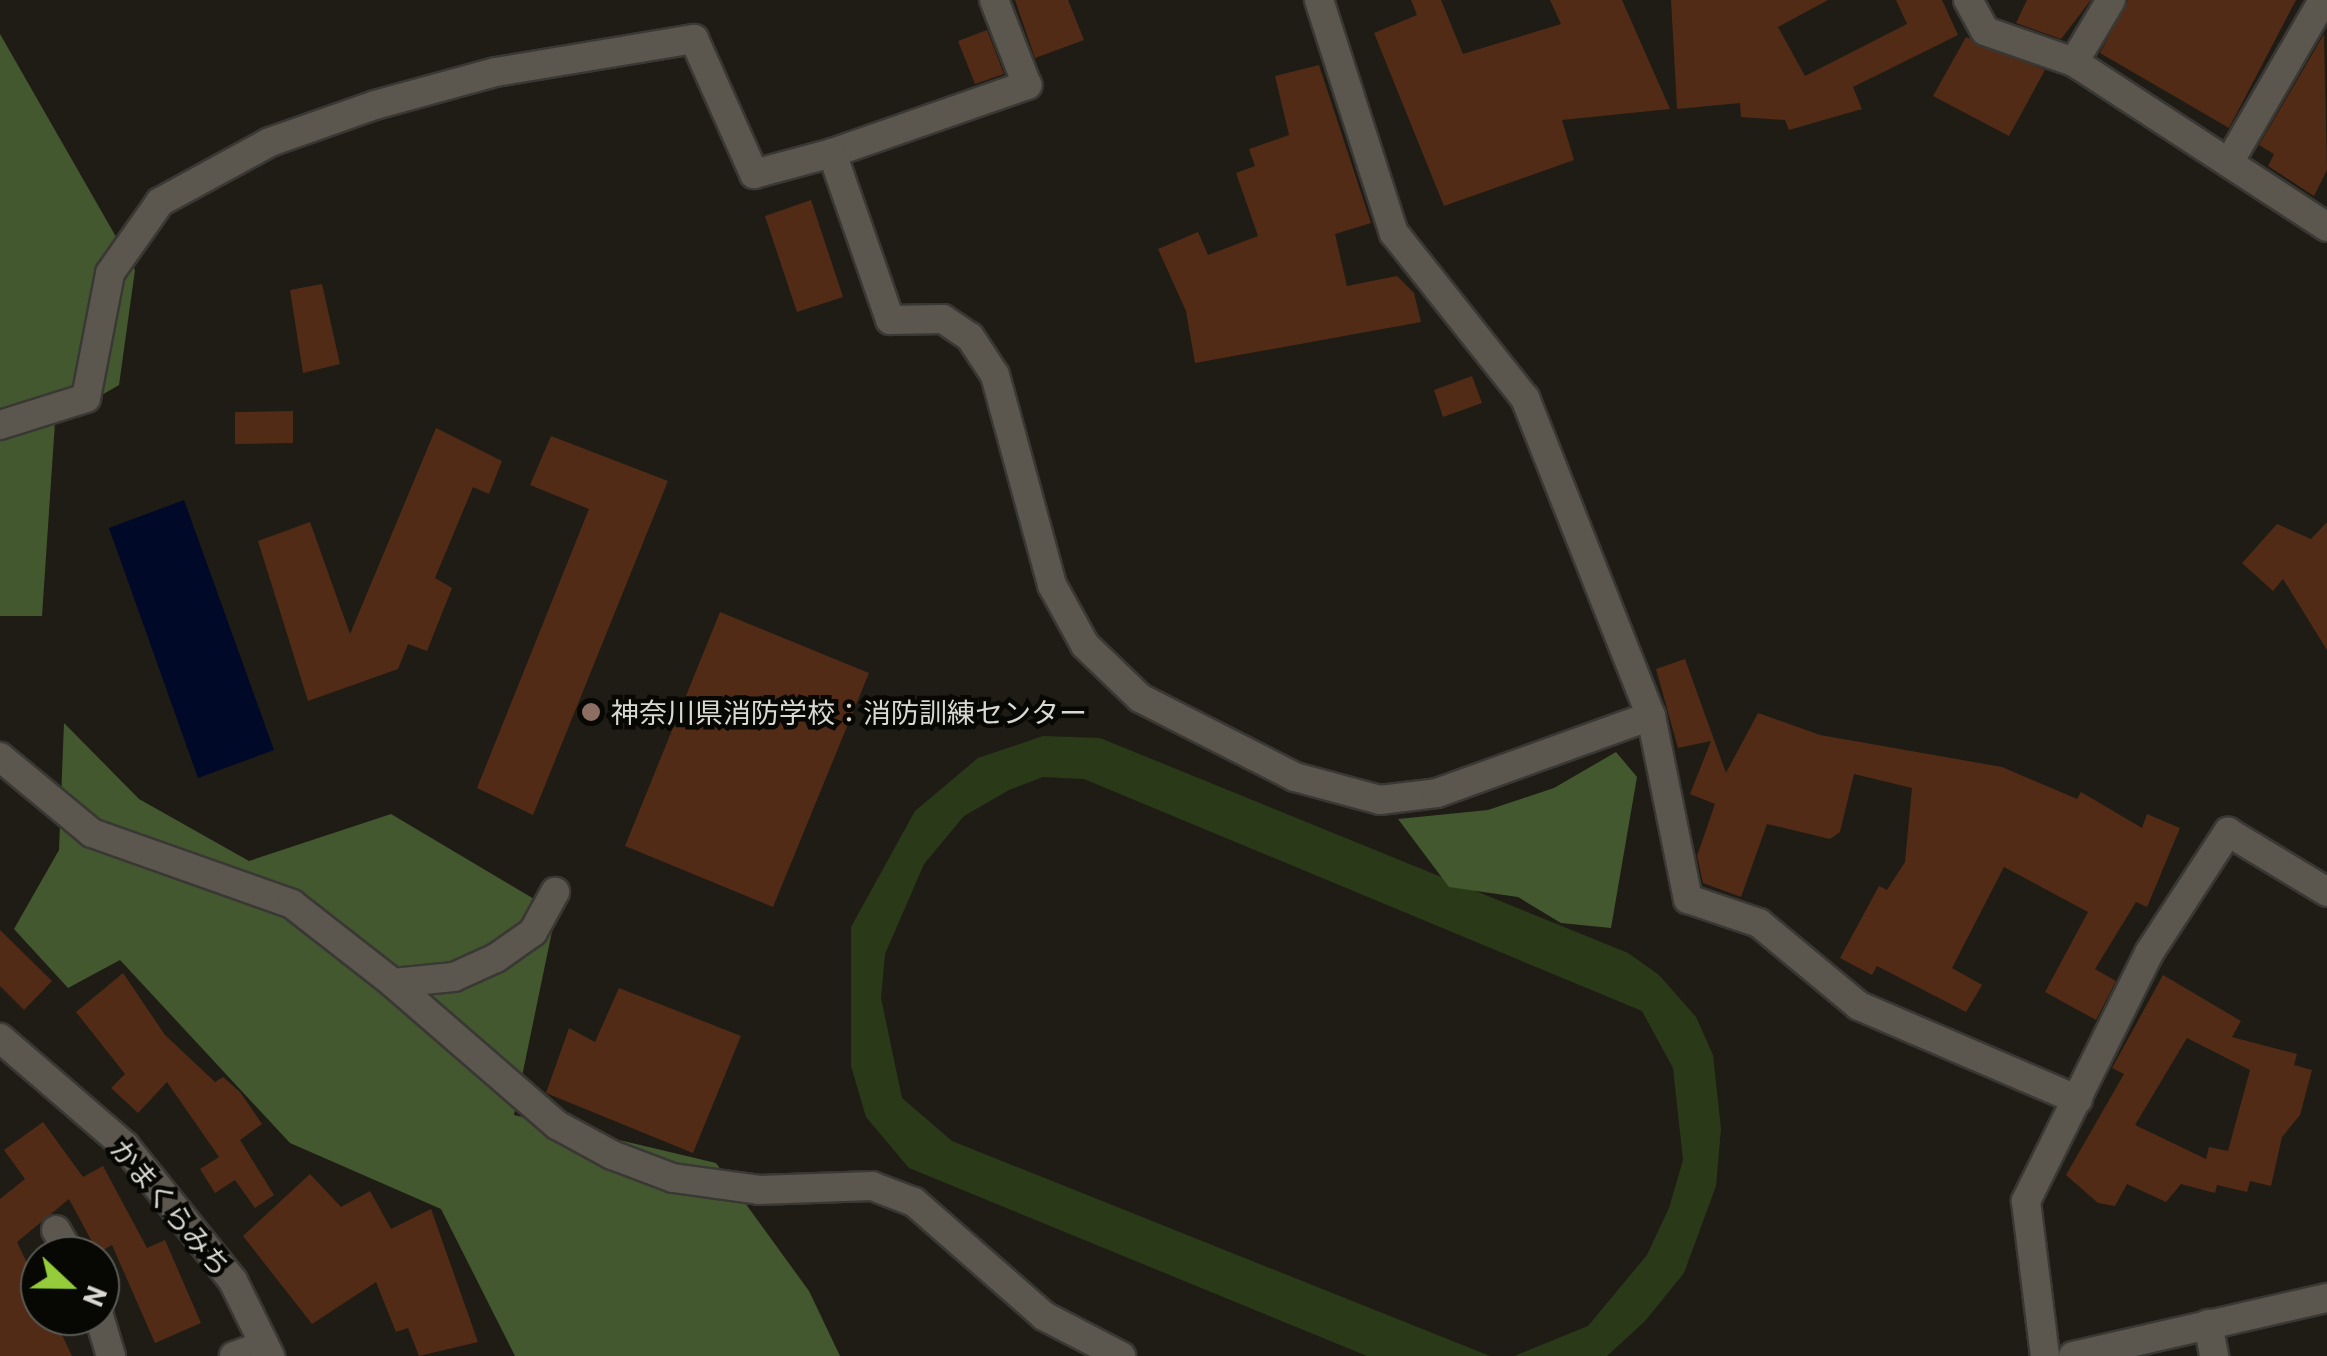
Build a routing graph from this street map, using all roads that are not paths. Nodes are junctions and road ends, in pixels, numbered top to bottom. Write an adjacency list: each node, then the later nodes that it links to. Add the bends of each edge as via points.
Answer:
1 (994, 0): 7 (street, via 1027,84)
2 (1319, 0): 11 (street, via 1394,234 1525,398)
3 (1968, 0): 6 (street, via 1985,30)
4 (2111, 0): 6 (street)
5 (2323, 0): 8 (street)
6 (2074, 62): 8 (street)
7 (832, 153): 10 (street, via 754,174 694,39 496,72 375,104 270,142 160,202 110,272 86,398); 11 (street, via 890,320 943,319 970,337 996,375 1052,584 1084,645 1140,698 1295,777 1380,800 1436,793)
8 (2231, 160): 9 (street)
9 (2327, 228)
10 (0, 426)
11 (1651, 716): 17 (street, via 1688,899 1759,924 1858,1006)
12 (0, 757): 15 (street, via 92,833 292,904)
13 (555, 892): 15 (street, via 533,932 496,958 454,976)
14 (2327, 892): 17 (street, via 2228,832 2149,953)
15 (394, 982): 24 (street, via 557,1125 612,1155 673,1178 759,1190 872,1186 914,1202 1044,1316)
16 (0, 1038): 22 (street, かまくらみち, via 125,1146 233,1282)
17 (2078, 1100): 25 (street, via 2026,1201)
18 (56, 1230): 19 (street)
19 (59, 1236)
20 (2327, 1298): 21 (street)
21 (2208, 1324): 26 (street); 27 (street)
22 (267, 1350): 23 (street)
23 (234, 1356)
24 (1121, 1356)
25 (2044, 1356)
26 (2072, 1356)
27 (2214, 1356)

